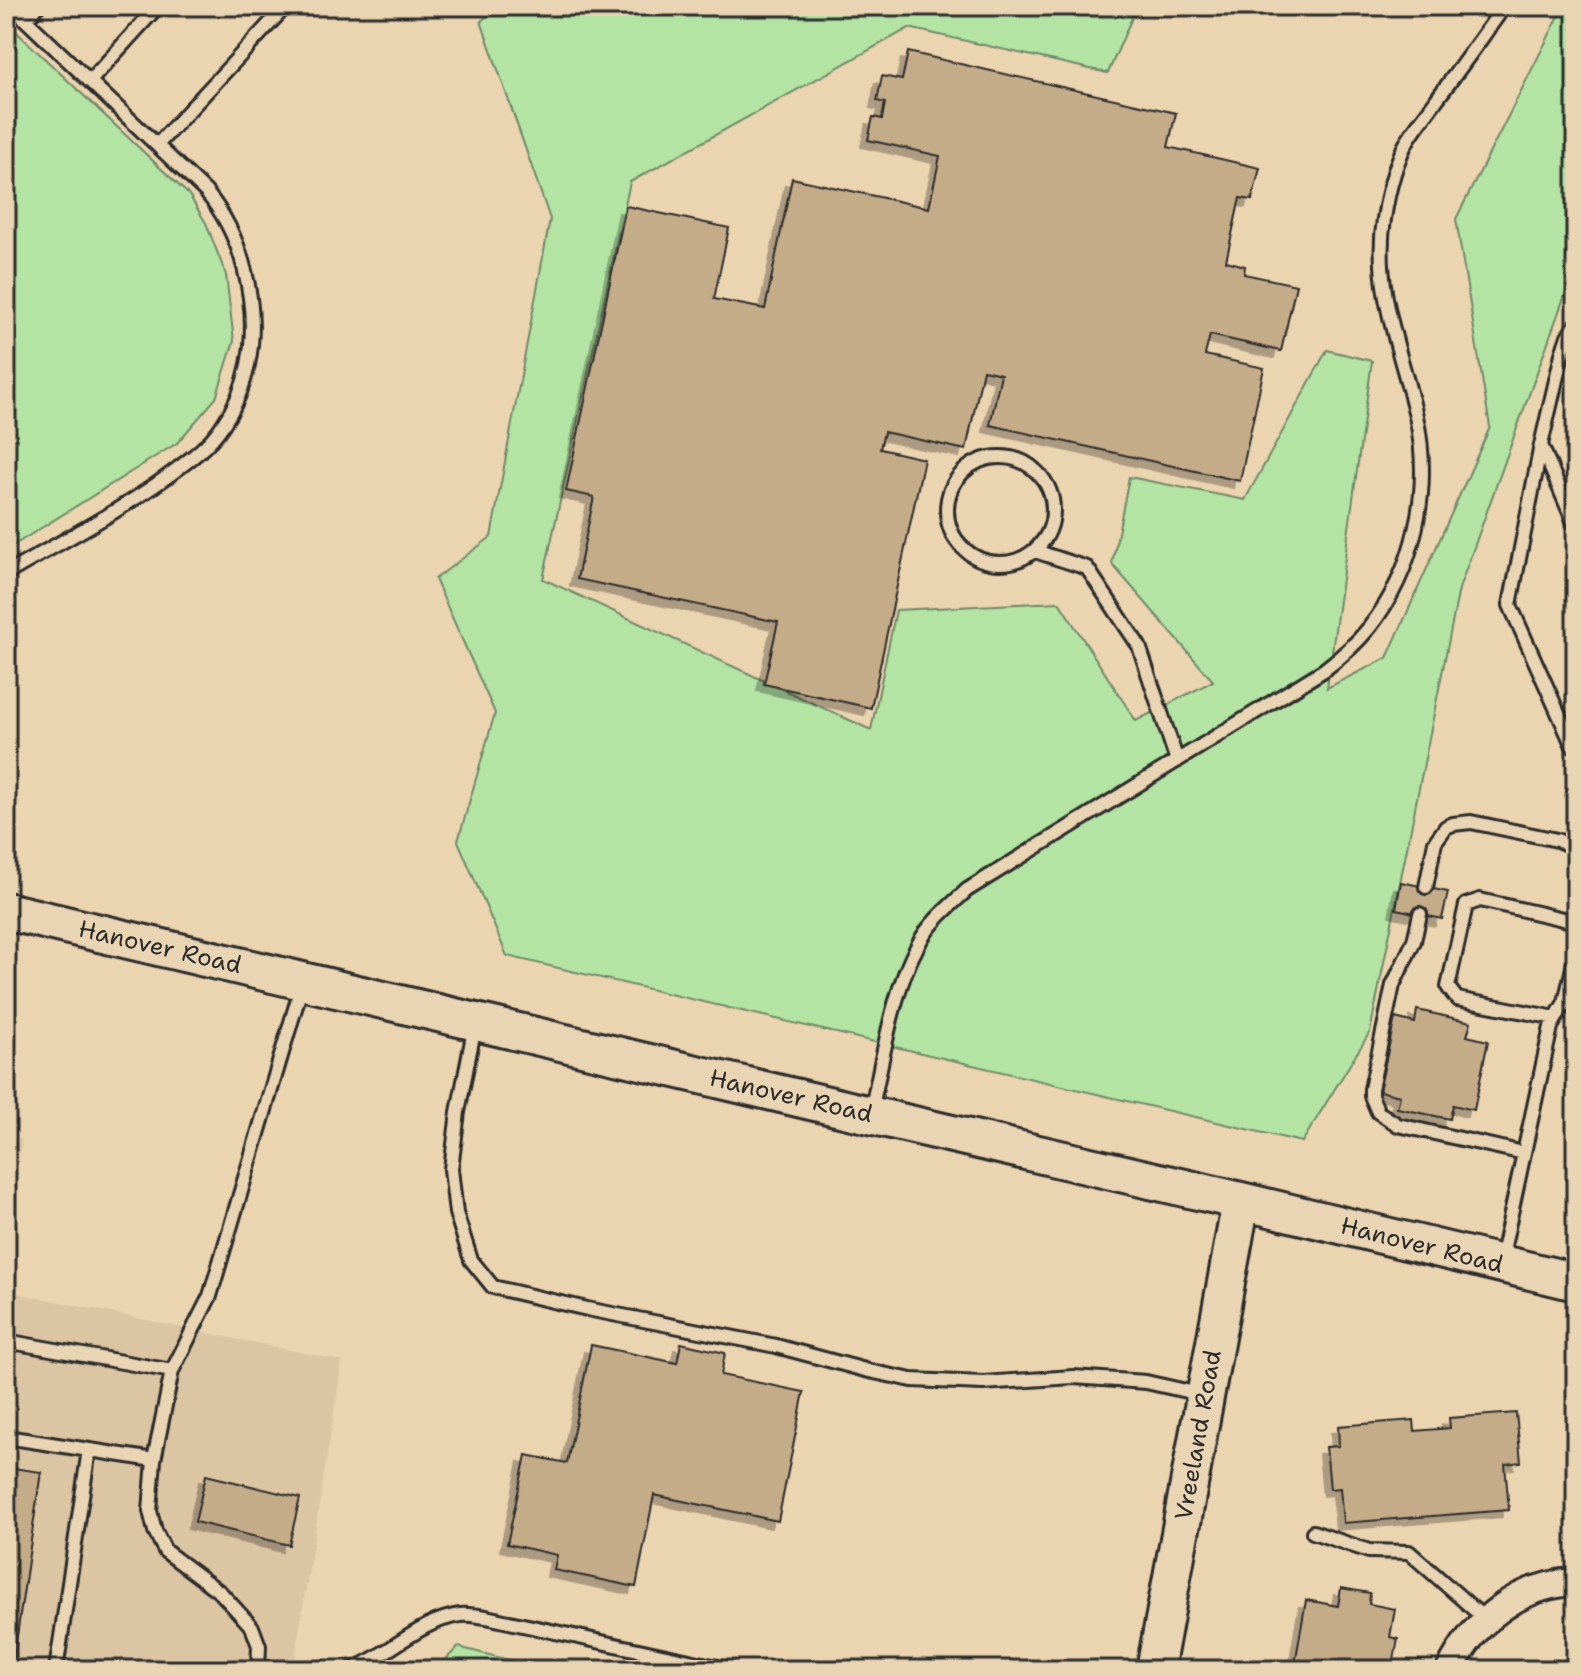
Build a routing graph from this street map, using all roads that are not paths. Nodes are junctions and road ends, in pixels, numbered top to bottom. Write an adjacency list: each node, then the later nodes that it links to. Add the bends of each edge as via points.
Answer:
1 (11, 6): 6 (lane)
2 (38, 6): 6 (lane)
3 (158, 6): 7 (lane)
4 (286, 6): 8 (lane)
5 (1502, 6): 15 (lane, via 1408,140 1383,222 1387,308 1417,419 1422,462 1420,512 1392,594 1368,630 1337,660)
6 (26, 20): 7 (lane)
7 (90, 81): 8 (lane)
8 (157, 145): 13 (lane, via 218,206 247,276 253,318 239,396 222,427 198,454 141,495)
9 (1576, 325): 10 (lane, via 1565,345)
10 (1541, 445): 11 (lane); 14 (lane, via 1510,605)
11 (1576, 527)
12 (1035, 551): 12 (lane, via 1053,521 1049,487 1024,462 1007,457 973,464 950,491 947,508 954,538 986,562 1012,563); 15 (lane, via 1087,568 1139,646)
13 (6, 574)
14 (1576, 746)
15 (1177, 761): 25 (lane, via 967,890 940,914 918,943 901,982)
16 (1576, 848): 17 (lane, via 1471,822 1453,824 1435,842)
17 (1426, 887)
18 (6, 911): 22 (street, Hanover Road)
19 (1420, 914): 26 (lane, via 1393,985 1371,1089 1374,1105 1398,1125)
20 (1576, 922): 23 (lane, via 1480,900 1466,905 1448,987 1457,999)
21 (1576, 955): 23 (lane)
22 (303, 981): 24 (street, Hanover Road); 31 (lane, via 210,1296)
23 (1556, 1018): 26 (lane)
24 (475, 1022): 25 (street, Hanover Road); 32 (lane, via 451,1169 456,1213 471,1260 493,1287 912,1380 983,1383 1073,1377 1146,1382)
25 (870, 1115): 27 (street, Hanover Road)
26 (1524, 1153): 28 (lane)
27 (1241, 1201): 28 (street, Hanover Road); 32 (street, Vreeland Road)
28 (1500, 1263): 29 (street, Hanover Road)
29 (1576, 1282)
30 (6, 1341): 31 (lane)
31 (172, 1371): 35 (lane)
32 (1205, 1395): 44 (street, Vreeland Road)
33 (6, 1437): 34 (lane)
34 (89, 1450): 35 (lane); 40 (lane)
35 (154, 1460): 39 (lane, via 150,1511 155,1531 165,1551 221,1593 252,1627 259,1646)
36 (1313, 1532): 38 (lane, via 1369,1551 1409,1552)
37 (1576, 1582): 38 (street, via 1526,1593)
38 (1486, 1620): 45 (street)
39 (258, 1669): 41 (lane)
40 (56, 1670)
41 (279, 1670)
42 (350, 1670): 43 (lane, via 436,1622 462,1614)
43 (731, 1670)
44 (1155, 1670)
45 (1450, 1670)

